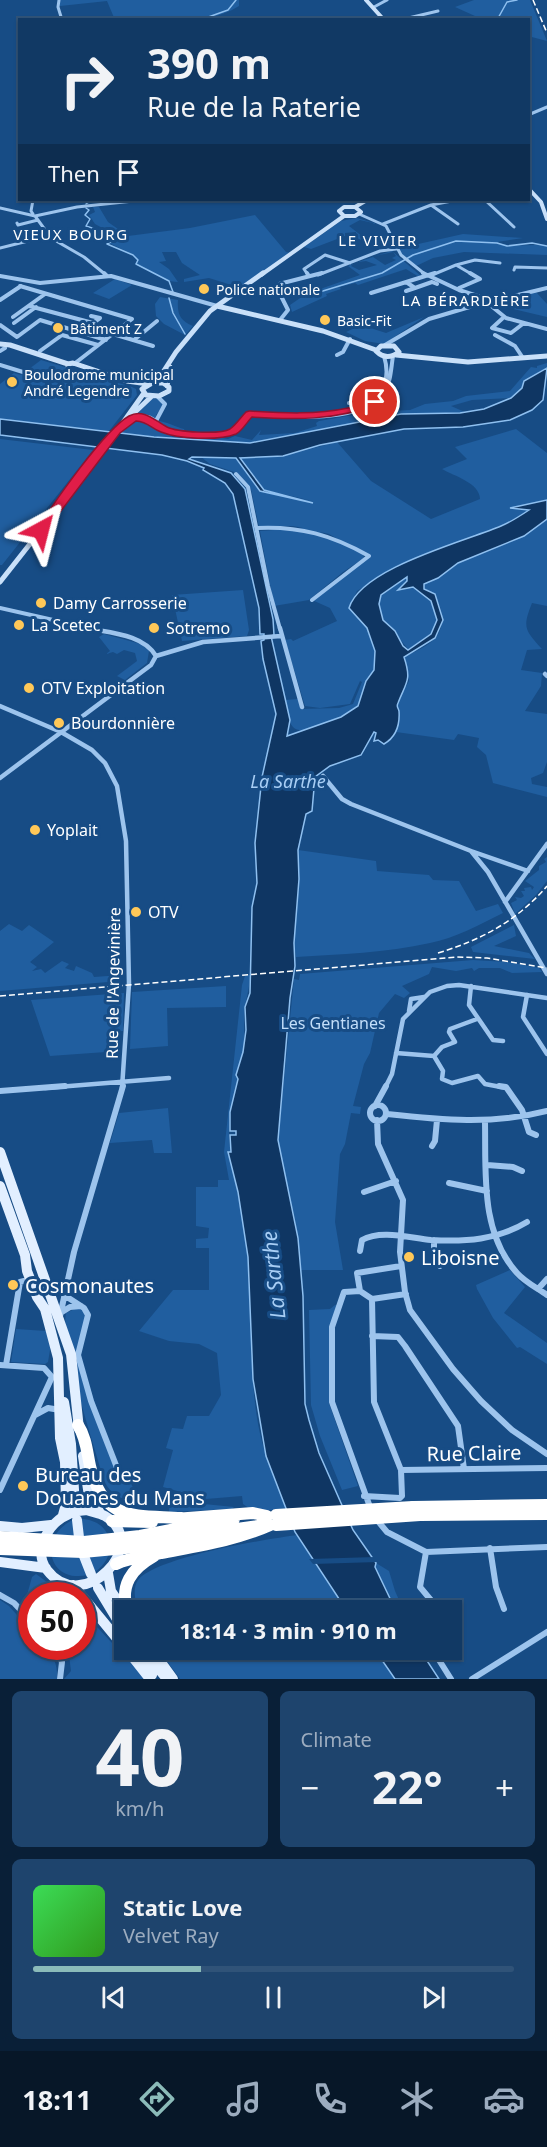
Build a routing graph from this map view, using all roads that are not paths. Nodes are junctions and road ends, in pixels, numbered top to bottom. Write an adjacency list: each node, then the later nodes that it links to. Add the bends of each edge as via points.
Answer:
1 (59, 0): 6 (street)
2 (365, 0): 4 (main road); 8 (main road)
3 (387, 0): 4 (street)
4 (372, 6): 7 (main road)
5 (438, 11): 9 (street)
6 (61, 18)
7 (381, 18)
8 (381, 18)
9 (408, 18)
10 (547, 107): 11 (street)
11 (530, 114)
12 (530, 190): 24 (main road, via 541,202)
13 (33, 201): 23 (street, via 31,210)
14 (134, 201): 23 (street, via 77,207)
15 (365, 201): 19 (main road)
16 (452, 201): 18 (street)
17 (486, 201): 28 (street)
18 (431, 205): 26 (street); 27 (street)
19 (355, 207): 21 (main road, via 361,211); 22 (main road, via 340,209)
20 (0, 208): 23 (street)
21 (359, 214): 22 (main road); 26 (street)
22 (344, 216): 51 (main road)
23 (36, 217): 25 (street); 29 (street)
24 (547, 219)
25 (17, 223)
26 (383, 224): 31 (street)
27 (458, 224)
28 (514, 227)
29 (48, 236): 30 (street); 38 (street)
30 (0, 248)
31 (396, 249): 32 (street); 40 (street)
32 (350, 263): 39 (street); 39 (street, via 325,255 304,269)
33 (500, 263): 34 (street, via 475,260)
34 (456, 265): 40 (street); 46 (street, via 480,279)
35 (547, 268): 36 (street)
36 (514, 270)
37 (0, 276): 41 (street)
38 (107, 276): 41 (street); 53 (street)
39 (310, 276): 66 (street, via 278,284 288,310)
40 (429, 276): 42 (street); 46 (street)
41 (25, 282): 44 (street)
42 (406, 282): 45 (street); 49 (street)
43 (437, 284): 45 (street)
44 (20, 286): 50 (street); 52 (street)
45 (415, 288): 48 (street)
46 (459, 288): 54 (street)
47 (547, 288): 55 (street)
48 (406, 291)
49 (371, 293)
50 (45, 294): 57 (street); 59 (street)
51 (231, 295): 56 (main road); 60 (main road, via 229,303)
52 (0, 300)
53 (197, 301): 56 (street); 61 (street)
54 (484, 302): 55 (street); 75 (street, via 430,318)
55 (491, 303): 64 (street)
56 (219, 305): 60 (main road); 61 (main road); 62 (main road); 98 (main road, via 174,361)
57 (29, 306): 58 (street); 65 (street, via 13,317)
58 (36, 307): 65 (street); 67 (street)
59 (99, 309): 63 (street); 76 (street, via 132,319)
60 (237, 309): 62 (main road)
61 (210, 311): 96 (main road)
62 (258, 315): 66 (main road)
63 (91, 316): 67 (street); 70 (street, via 100,318)
64 (504, 317): 71 (street); 71 (street, via 492,328 511,333)
65 (19, 319): 69 (street)
66 (280, 320): 78 (main road)
67 (84, 321): 70 (street)
68 (157, 321): 80 (street)
69 (14, 322)
70 (93, 323): 73 (street, via 90,326)
71 (524, 323): 74 (street)
72 (0, 325): 79 (street, via 17,337 40,320)
73 (103, 329)
74 (547, 329)
75 (404, 333): 83 (street); 87 (street, via 396,343)
76 (113, 334): 79 (street); 80 (street)
77 (495, 335): 91 (street, via 515,346)
78 (347, 338): 83 (main road); 85 (main road); 88 (street, via 343,352)
79 (106, 340): 81 (street)
80 (134, 340): 82 (street)
81 (98, 345): 86 (street, via 62,335); 92 (street)
82 (153, 346)
83 (384, 346): 85 (main road); 87 (main road)
84 (4, 347): 92 (main road)
85 (376, 350): 89 (main road)
86 (40, 351)
87 (396, 352): 89 (main road); 91 (main road, via 472,362); 102 (street, via 383,395 354,410 312,416 249,414 234,431 215,435 168,431)
88 (337, 355)
89 (384, 356): 100 (street, via 386,370 377,394 367,401 349,403 368,403)
90 (547, 356): 91 (main road)
91 (523, 358)
92 (72, 364): 95 (main road)
93 (0, 365): 94 (street)
94 (23, 372)
95 (127, 381): 97 (main road); 99 (main road)
96 (156, 383): 97 (main road); 98 (main road)
97 (148, 384): 99 (main road)
98 (167, 386): 101 (main road, via 169,392)
99 (143, 391): 101 (main road); 103 (main road)
100 (383, 391)
101 (155, 397): 102 (street, via 165,404); 103 (main road)
102 (156, 421): 103 (street, via 134,418)
103 (117, 430): 104 (main road)
104 (100, 451): 107 (main road); 108 (main road)
105 (236, 474): 106 (street, via 248,488)
106 (257, 528): 109 (street, via 293,526 329,534 369,556); 111 (street)
107 (0, 575)
108 (0, 582)
109 (312, 600)
110 (0, 608): 112 (street, via 135,639 151,648)
111 (281, 636): 112 (street, via 203,642); 114 (street)
112 (156, 656): 115 (street, via 151,665)
113 (0, 706): 115 (street, Rue de l'Angevinière)
114 (302, 707)
115 (61, 732): 117 (street); 134 (street, Rue de l'Angevinière, via 92,750 105,763 119,795 128,865)
116 (323, 776): 119 (street, via 351,804)
117 (0, 778)
118 (547, 844): 120 (street)
119 (471, 851): 120 (street); 121 (street)
120 (528, 871): 121 (street)
121 (505, 902): 122 (street)
122 (547, 974)
123 (471, 986): 124 (street); 125 (street, via 447,986); 128 (street, via 468,1005)
124 (526, 995): 126 (street); 131 (street, via 524,1017)
125 (424, 997): 127 (street); 127 (street, via 411,999)
126 (547, 998)
127 (410, 1011): 130 (street, via 400,1025)
128 (477, 1019): 129 (street, via 493,1040); 132 (street, via 450,1029 455,1042 442,1047)
129 (503, 1041)
130 (396, 1053): 132 (street); 136 (street, via 392,1074)
131 (547, 1054)
132 (434, 1056): 139 (street, via 443,1071 442,1079 452,1083 478,1076 485,1084 506,1087)
133 (169, 1078): 134 (street)
134 (124, 1082): 135 (street); 165 (street, Rue de l'Angevinière)
135 (0, 1090)
136 (375, 1106): 138 (street, via 382,1107); 141 (street, via 369,1114)
137 (547, 1112): 139 (street)
138 (387, 1114): 140 (street); 141 (street)
139 (524, 1117): 142 (street); 143 (street, via 529,1132)
140 (437, 1119): 142 (street); 144 (street)
141 (377, 1120): 148 (street, via 377,1145)
142 (485, 1122): 146 (street)
143 (536, 1134)
144 (432, 1146)
145 (0, 1152): 169 (main road)
146 (487, 1165): 147 (street); 151 (street)
147 (522, 1171)
148 (396, 1181): 152 (street); 154 (street, via 403,1202)
149 (449, 1183): 151 (street)
150 (0, 1186): 175 (main road, via 30,1280 45,1309 58,1358)
151 (487, 1191): 155 (street, via 488,1213)
152 (364, 1192)
153 (527, 1222): 155 (street)
154 (399, 1237): 156 (street); 157 (street, via 372,1234 362,1240); 158 (street)
155 (496, 1237): 156 (street); 162 (street, via 511,1266)
156 (434, 1240): 159 (street)
157 (360, 1251)
158 (401, 1266): 163 (street, via 357,1273); 164 (street)
159 (440, 1266)
160 (547, 1279): 162 (street)
161 (24, 1281): 171 (street, via 20,1282)
162 (538, 1289): 166 (street)
163 (360, 1291): 167 (street); 185 (street, via 342,1295 333,1327 332,1402)
164 (406, 1294): 167 (street); 179 (street, via 410,1310 472,1393 513,1431)
165 (64, 1295): 168 (street); 169 (street, Rue de l'Angevinière)
166 (547, 1295)
167 (372, 1299): 170 (street)
168 (81, 1306): 169 (street, via 70,1307); 183 (street, via 88,1319 78,1354)
169 (60, 1315): 172 (main road)
170 (372, 1336): 181 (street, via 374,1402); 182 (street, via 398,1337 405,1346 458,1426)
171 (3, 1365): 173 (street, via 44,1368 52,1377)
172 (75, 1385): 177 (main road); 178 (main road)
173 (45, 1393): 174 (street); 176 (street)
174 (48, 1408): 175 (street); 176 (street)
175 (63, 1410): 178 (main road); 191 (main road)
176 (33, 1416): 184 (street)
177 (78, 1425): 189 (main road, via 87,1490); 192 (highway, via 95,1487 108,1503 147,1518)
178 (71, 1444): 186 (main road)
179 (547, 1454)
180 (547, 1468): 182 (street, Rue Claire)
181 (401, 1470): 182 (street, Rue Claire); 185 (street, via 400,1498)
182 (464, 1470)
183 (120, 1478)
184 (0, 1490)
185 (364, 1496): 204 (street, via 381,1529)
186 (75, 1505)
187 (547, 1505): 188 (highway)
188 (417, 1511): 190 (highway); 194 (highway, bridge)
189 (100, 1513): 191 (main road, via 79,1510); 195 (main road)
190 (547, 1514)
191 (63, 1515): 198 (main road)
192 (181, 1518): 195 (highway); 197 (highway)
193 (77, 1520): 209 (main road, via 80,1546)
194 (272, 1520): 196 (highway); 196 (highway)
195 (112, 1521): 208 (main road, via 121,1541)
196 (254, 1522): 197 (highway); 197 (highway)
197 (233, 1524): 200 (highway, bridge, via 196,1525 84,1542); 203 (highway, bridge, via 208,1533 92,1552); 205 (highway)
198 (51, 1525): 199 (main road); 207 (main road, via 42,1545)
199 (0, 1526)
200 (0, 1537)
201 (547, 1547): 202 (street)
202 (490, 1548): 204 (street); 218 (street)
203 (0, 1549)
204 (426, 1552): 216 (street, via 420,1587)
205 (159, 1554): 208 (highway, via 132,1557); 215 (highway, via 130,1573)
206 (0, 1562): 207 (main road)
207 (46, 1568): 210 (main road)
208 (112, 1568): 211 (main road); 214 (main road, via 111,1591)
209 (91, 1574)
210 (63, 1582)
211 (92, 1582)
212 (98, 1588): 220 (main road)
213 (0, 1595): 217 (street)
214 (118, 1600)
215 (124, 1600)
216 (431, 1600)
217 (18, 1607)
218 (504, 1609)
219 (96, 1610): 221 (main road)
220 (114, 1614)
221 (114, 1630)
222 (547, 1632): 231 (street)
223 (62, 1660): 226 (street)
224 (439, 1660): 230 (street)
225 (150, 1664): 227 (main road); 228 (main road); 229 (main road)
226 (60, 1679)
227 (154, 1679)
228 (167, 1679)
229 (173, 1679)
230 (452, 1679)
231 (472, 1679)

